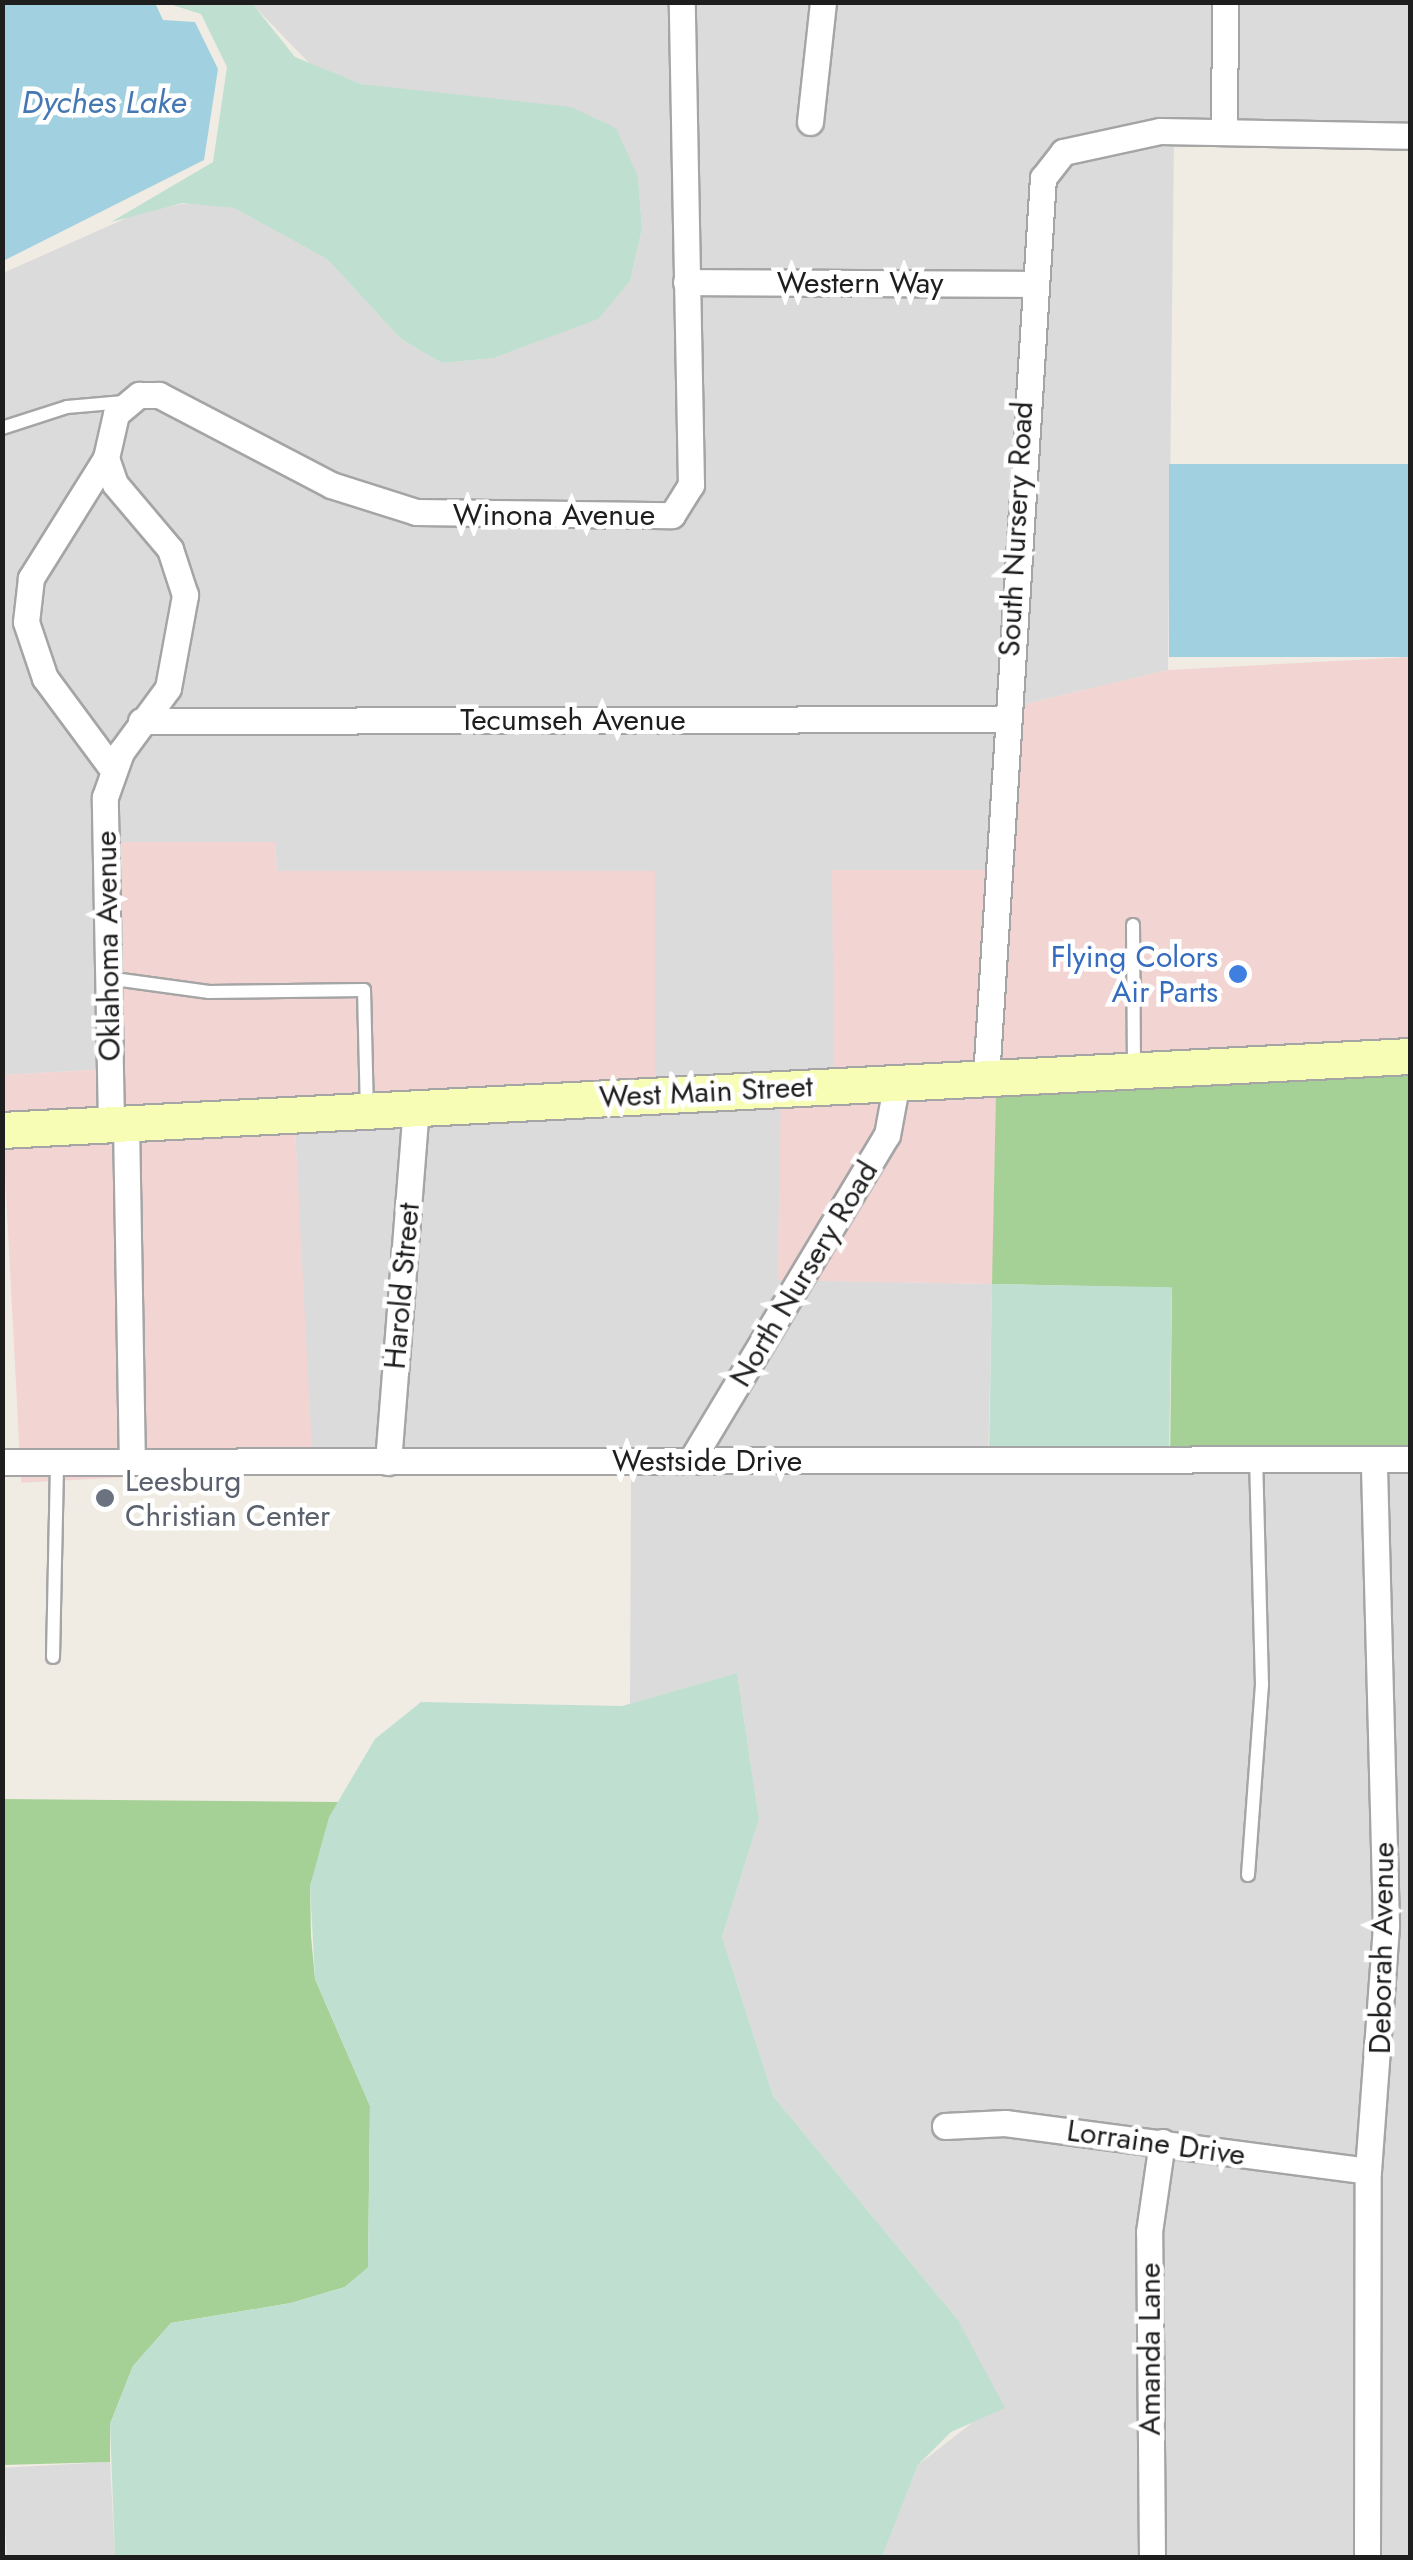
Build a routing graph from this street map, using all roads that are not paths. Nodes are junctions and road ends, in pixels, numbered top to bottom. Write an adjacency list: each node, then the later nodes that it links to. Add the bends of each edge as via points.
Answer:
1 (682, 2): 7 (street, Winona Avenue)
2 (823, 2): 4 (street)
3 (1225, 2): 5 (street)
4 (810, 122)
5 (1224, 127): 6 (street, South Nursery Road); 8 (street, South Nursery Road, via 1122,135 1063,152 1039,194)
6 (1410, 136)
7 (686, 282): 8 (street, Western Way); 9 (street, Winona Avenue, via 692,485 672,515 416,512 332,485 159,395)
8 (1033, 284): 12 (street, South Nursery Road)
9 (126, 402): 10 (lane, via 67,407); 11 (street, via 108,432)
10 (2, 428)
11 (106, 458): 13 (street, via 122,498 170,550 185,596 176,667); 14 (street, via 44,550 26,622 45,678)
12 (1005, 719): 13 (street, Tecumseh Avenue); 19 (street, South Nursery Road)
13 (142, 720): 14 (street)
14 (113, 770): 16 (street, Oklahoma Avenue)
15 (1134, 925): 18 (lane)
16 (107, 978): 22 (lane, via 209,992 364,990); 23 (street, Oklahoma Avenue)
17 (1410, 1056): 18 (main road, West Main Street)
18 (1134, 1071): 19 (main road, West Main Street)
19 (986, 1078): 20 (main road, West Main Street)
20 (897, 1082): 21 (main road, West Main Street); 26 (street, North Nursery Road, via 886,1136)
21 (416, 1110): 22 (main road, West Main Street); 32 (street, Harold Street)
22 (366, 1112): 23 (main road, West Main Street)
23 (119, 1123): 24 (main road, West Main Street); 31 (street, Oklahoma Avenue)
24 (2, 1130)
25 (1374, 1458): 27 (street, Westside Drive); 28 (street, Westside Drive); 37 (street, Deborah Avenue, via 1386,1924)
26 (692, 1459): 27 (street, Westside Drive); 32 (street, Westside Drive)
27 (1256, 1459): 34 (lane, via 1262,1685)
28 (1410, 1459)
29 (2, 1462): 30 (street, Westside Drive)
30 (57, 1462): 31 (street, Westside Drive); 33 (lane)
31 (132, 1462): 32 (street, Westside Drive)
32 (388, 1462)
33 (53, 1656)
34 (1248, 1874)
35 (945, 2126): 36 (street, Lorraine Drive, via 1005,2123)
36 (1162, 2142): 37 (street, Lorraine Drive); 38 (street, Amanda Lane, via 1150,2232)
37 (1368, 2171): 39 (street, Deborah Avenue)
38 (1152, 2558)
39 (1367, 2558)

